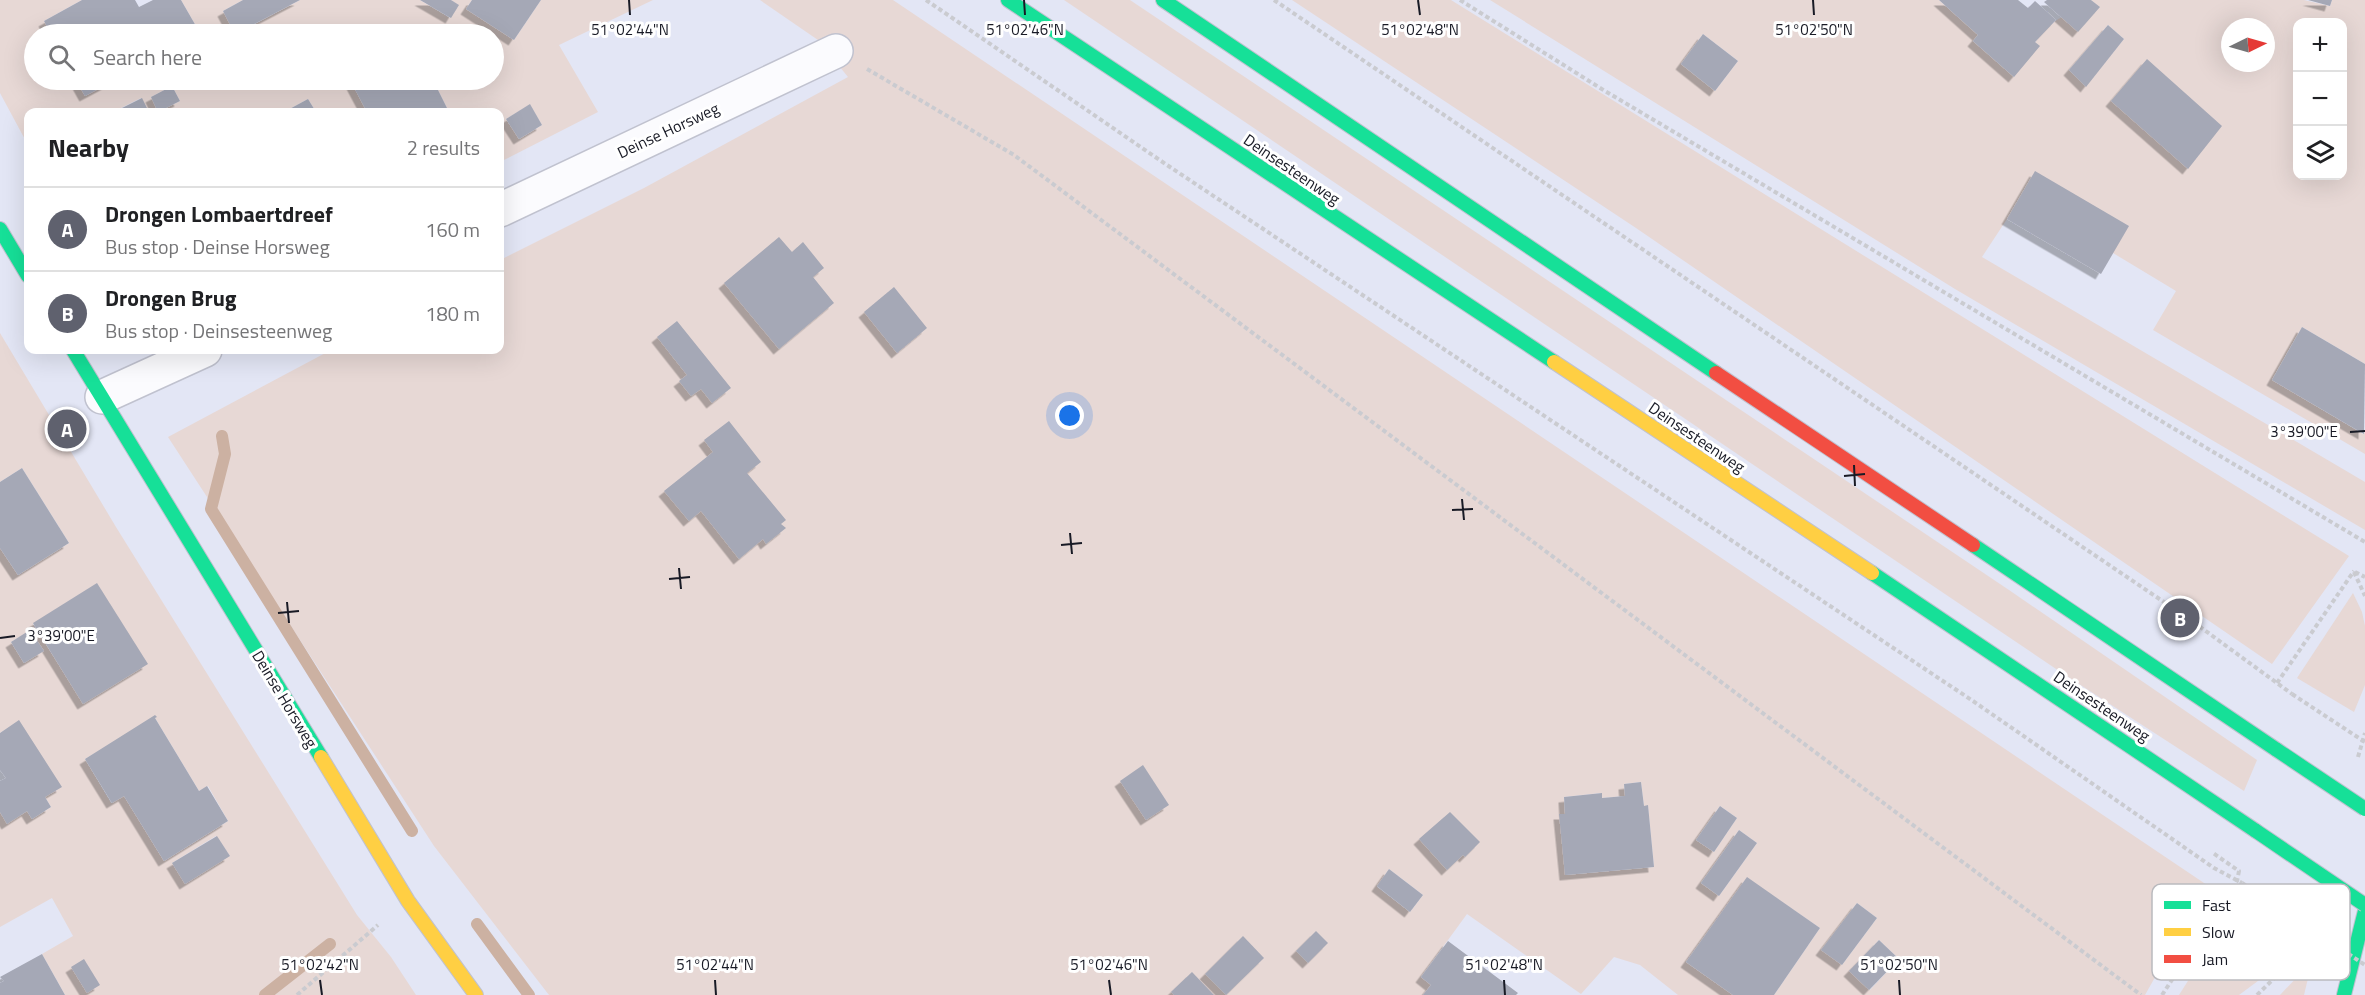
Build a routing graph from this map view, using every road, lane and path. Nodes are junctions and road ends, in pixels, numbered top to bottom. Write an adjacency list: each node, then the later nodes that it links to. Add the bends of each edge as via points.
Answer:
1 (926, 0): 21 (path)
2 (1008, 0): 23 (main road, Deinsesteenweg, bridge, via 2056,695)
3 (1163, 0): 19 (main road, bridge)
4 (1274, 0): 17 (path, via 2192,621)
5 (1460, 0): 13 (path, via 1605,91)
6 (836, 51): 7 (street, Deinse Horsweg); 35 (path, via 1014,155)
7 (504, 208)
8 (0, 230): 9 (main road)
9 (24, 269)
10 (75, 354): 12 (main road, Deinse Horsweg)
11 (195, 354): 12 (street)
12 (102, 397): 25 (main road, Deinse Horsweg)
13 (2365, 542)
14 (2354, 571): 15 (path); 16 (path); 17 (path)
15 (2365, 577)
16 (2365, 596)
17 (2277, 683): 18 (path, bridge)
18 (2365, 742)
19 (2365, 809)
20 (2213, 853): 21 (path, via 2239,872)
21 (2240, 882): 22 (path, bridge)
22 (2243, 884)
23 (2334, 884)
24 (2350, 895): 26 (main road, Deinsesteenweg, bridge)
25 (408, 901): 33 (path); 34 (main road, Deinse Horsweg)
26 (2365, 905)
27 (2365, 911): 30 (main road)
28 (2350, 955): 29 (path, bridge)
29 (2365, 965)
30 (2350, 971)
31 (2172, 980): 36 (path)
32 (2348, 980): 37 (main road)
33 (297, 995)
34 (476, 995)
35 (2140, 995)
36 (2162, 995)
37 (2344, 995)

